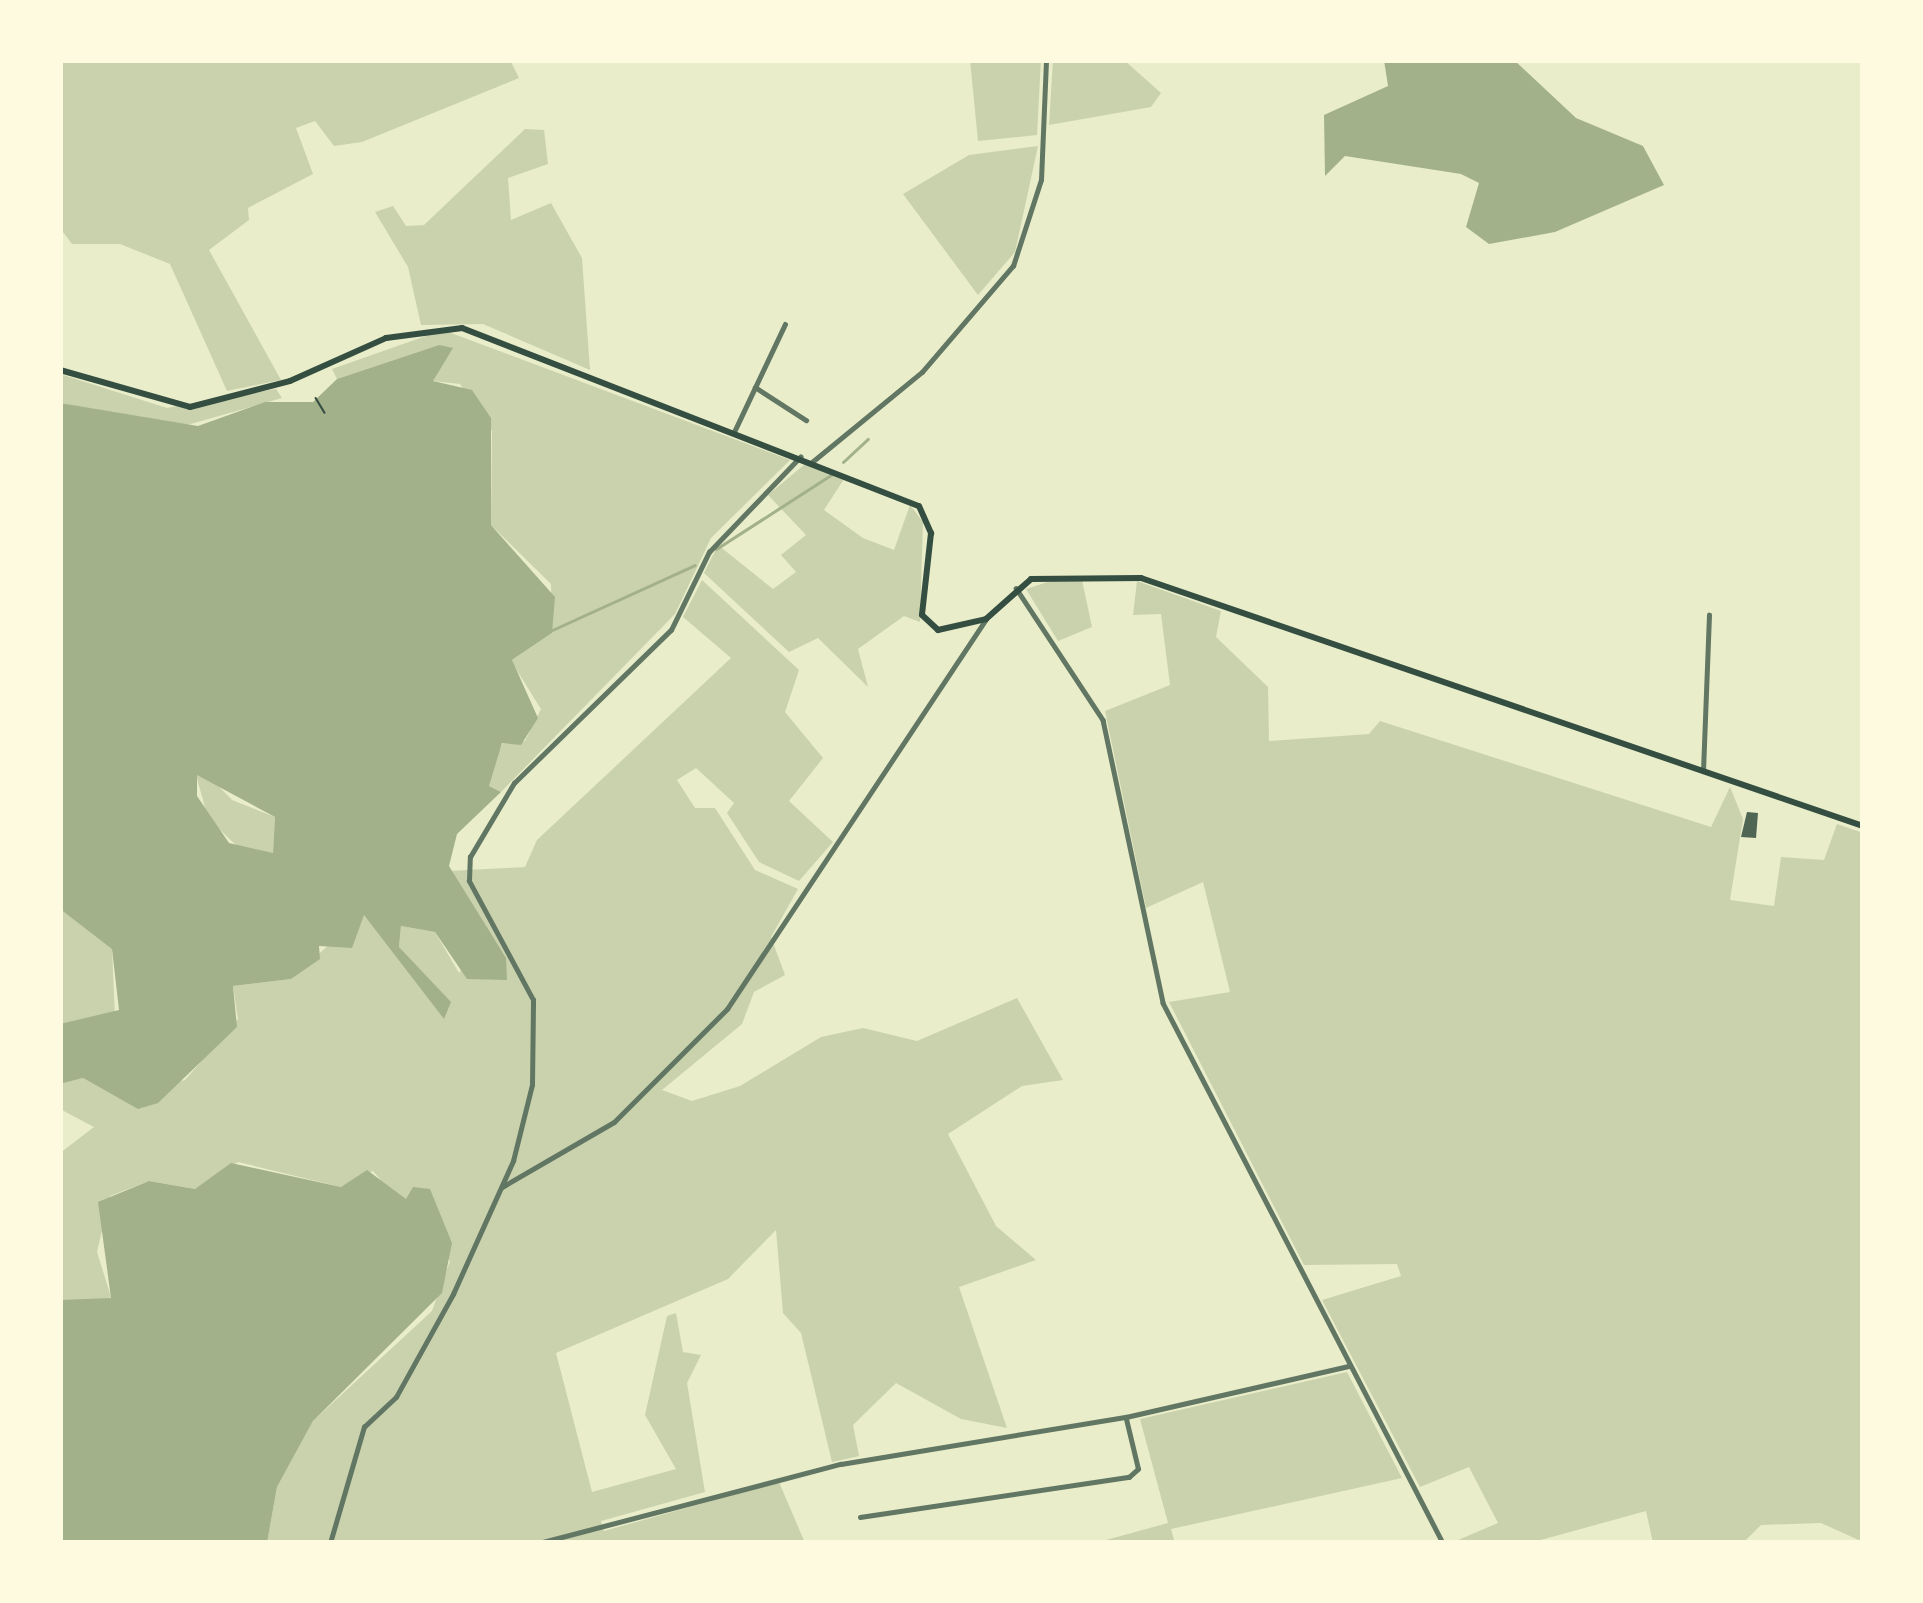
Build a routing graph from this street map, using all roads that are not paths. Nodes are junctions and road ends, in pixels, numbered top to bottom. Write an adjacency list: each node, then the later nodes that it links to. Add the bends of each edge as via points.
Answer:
1 (1046, 60): 8 (street, via 1041,180 1013,266 922,372)
2 (784, 324): 4 (street)
3 (60, 370): 6 (main road, via 190,407 445,325)
4 (755, 387): 5 (street); 6 (street)
5 (806, 419)
6 (734, 432): 7 (main road)
7 (800, 457): 8 (main road); 14 (street, via 709,552 671,630 514,783 470,857 470,881 517,954 535,1015 532,1085)
8 (812, 462): 11 (main road, via 928,516 929,625 955,631)
9 (1016, 588): 11 (main road); 12 (main road, via 1060,574 1142,578); 15 (street, via 1103,720 1149,968)
10 (1709, 615): 12 (street)
11 (986, 619): 14 (street, via 727,1009 640,1102)
12 (1703, 772): 13 (main road)
13 (1863, 826)
14 (502, 1187): 18 (street, via 427,1345 364,1427)
15 (1349, 1366): 16 (street); 20 (street)
16 (1126, 1417): 17 (street, via 1138,1468 1129,1478); 19 (street, via 872,1457)
17 (860, 1517)
18 (330, 1543)
19 (539, 1543)
20 (1443, 1543)

